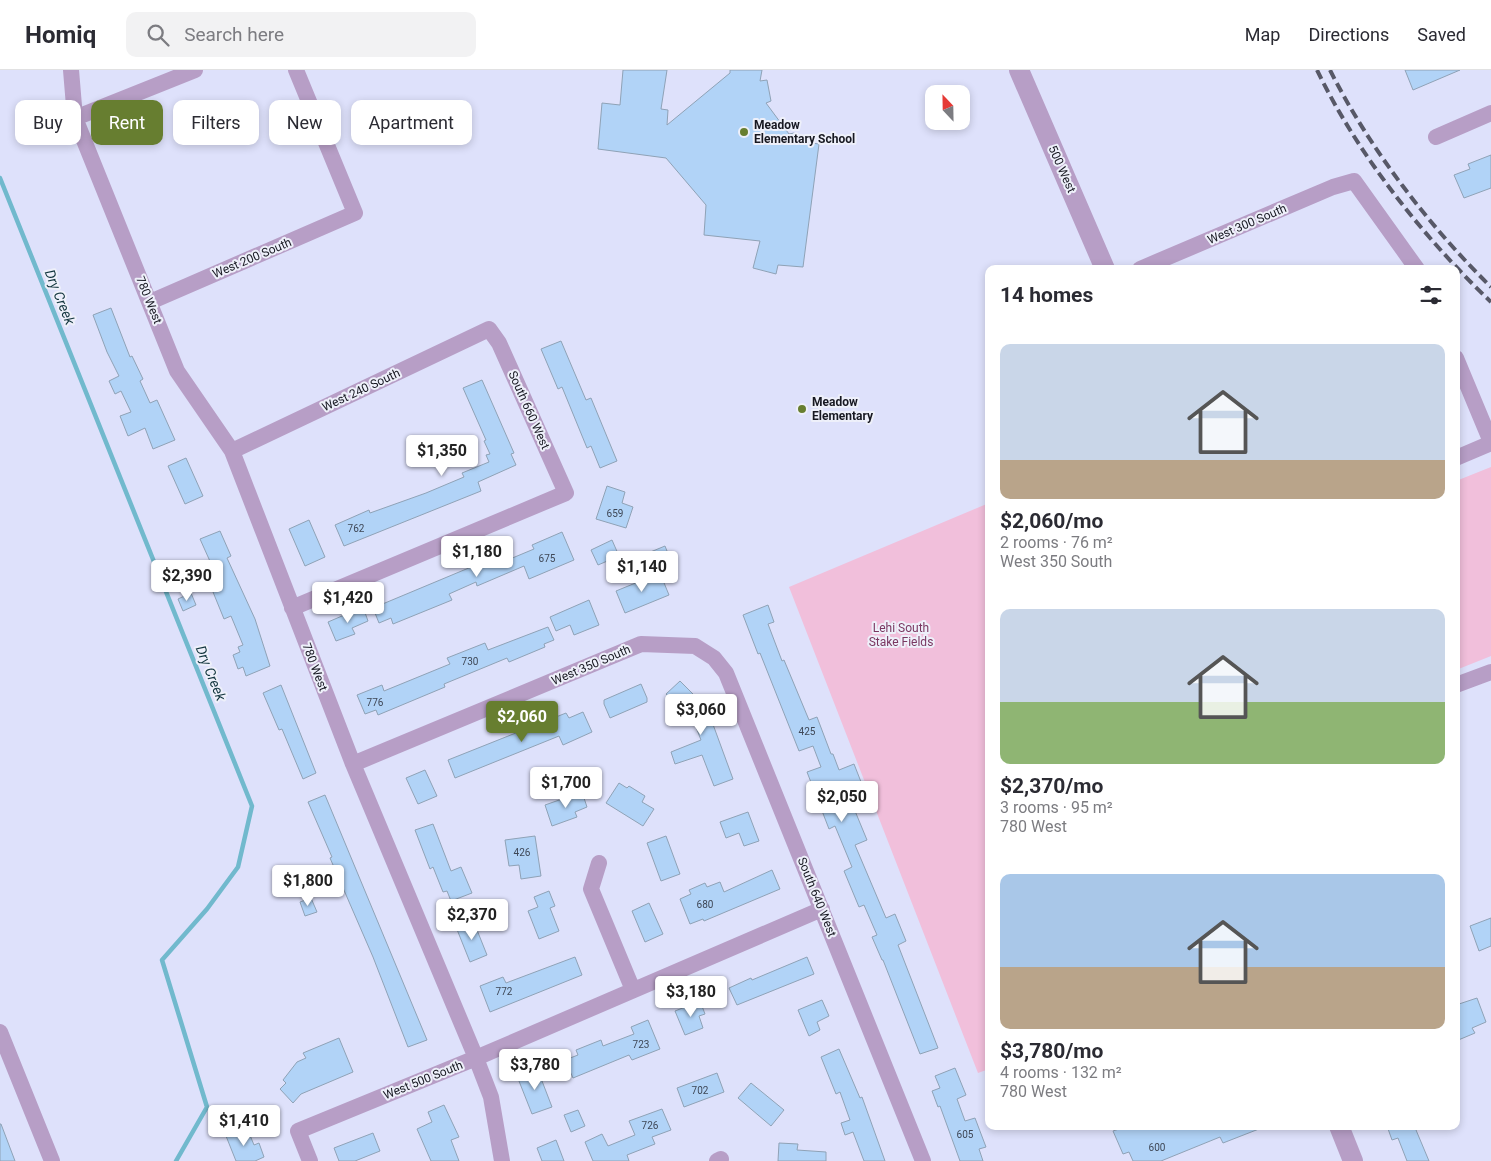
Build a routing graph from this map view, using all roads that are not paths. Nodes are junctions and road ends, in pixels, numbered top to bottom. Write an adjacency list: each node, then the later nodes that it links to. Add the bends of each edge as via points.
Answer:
1 (71, 70): 5 (street, 780 West)
2 (195, 70): 7 (street)
3 (296, 70): 13 (street, West 200 South, via 355,213)
4 (1019, 70): 10 (street, 500 West)
5 (74, 100)
6 (1491, 113): 9 (street)
7 (81, 116)
8 (81, 133): 13 (street, 780 West)
9 (1436, 137)
10 (1103, 265)
11 (1149, 265): 12 (street, West 300 South, via 1354,181)
12 (1414, 265)
13 (150, 302): 17 (street, 780 West, via 178,371)
14 (489, 329): 17 (street, West 240 South); 19 (street, South 660 West, via 499,343 566,493)
15 (1460, 368): 16 (street)
16 (1491, 443): 18 (street)
17 (232, 451): 19 (street, 780 West)
18 (1460, 456)
19 (292, 608): 23 (street, 780 West)
20 (695, 646): 23 (street, West 350 South, via 641,644); 25 (street, South 640 West, via 714,658 726,673)
21 (1491, 672): 22 (street)
22 (1460, 684)
23 (353, 764): 28 (street, 780 West)
24 (599, 863): 26 (street, via 591,889)
25 (822, 909): 26 (street, West 500 South); 33 (street, South 640 West)
26 (633, 990): 28 (street, West 500 South)
27 (0, 1032): 30 (street)
28 (476, 1058): 31 (street, West 500 South, via 298,1131); 32 (street, 780 West, via 491,1097)
29 (1341, 1130): 34 (street)
30 (52, 1161)
31 (310, 1161)
32 (502, 1161)
33 (923, 1161)
34 (1353, 1161)

